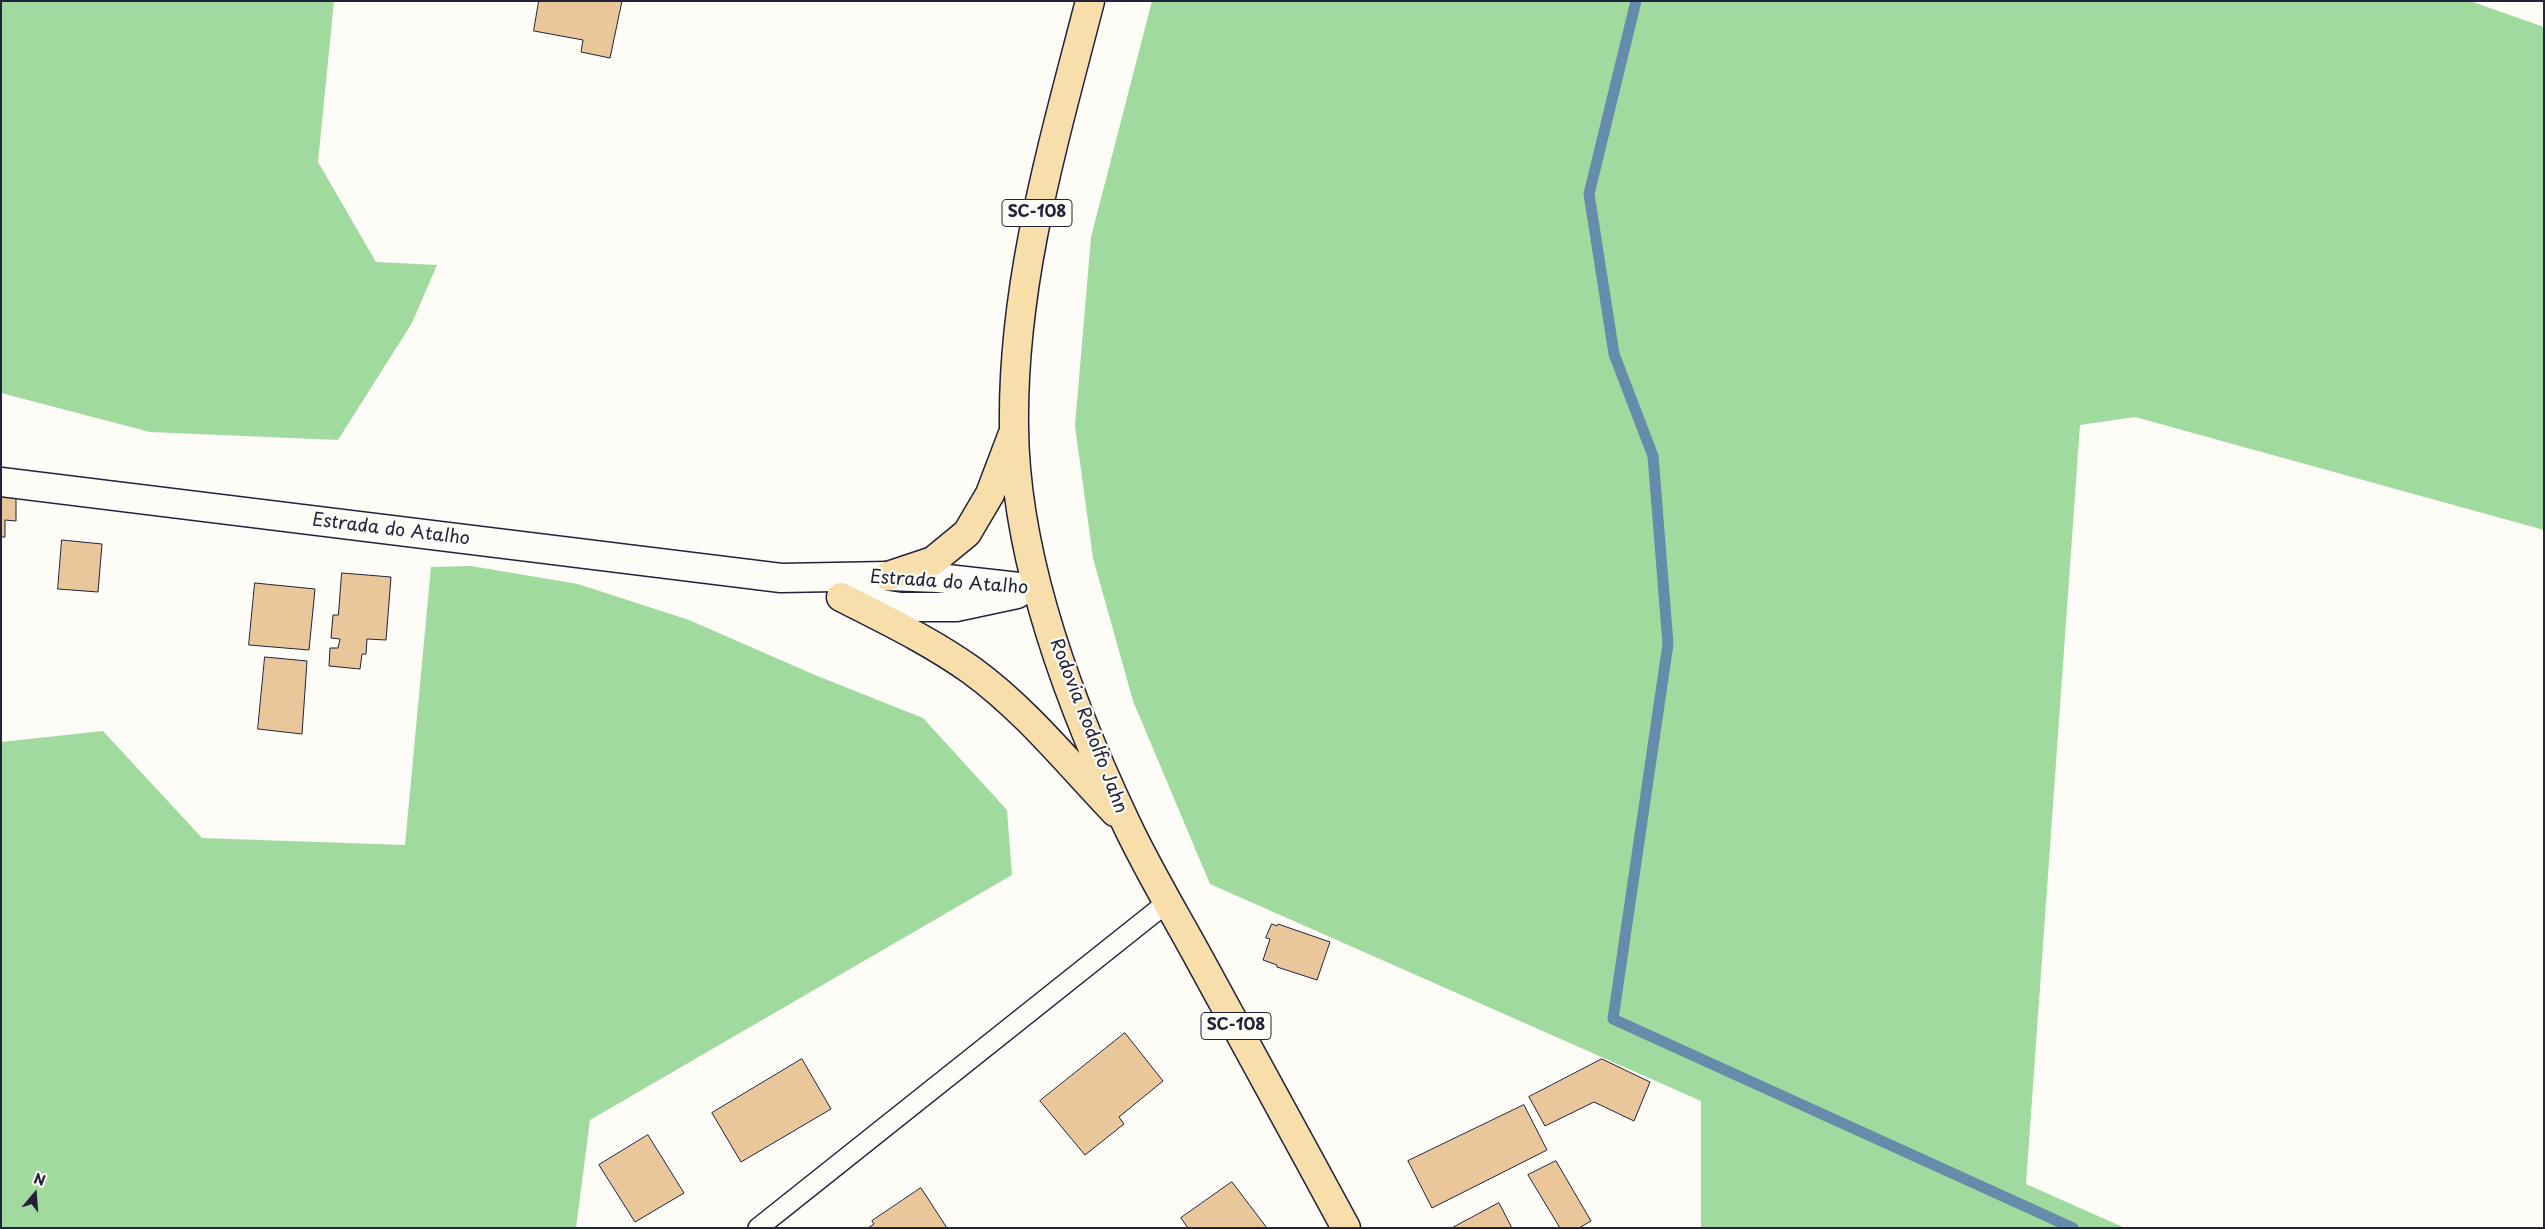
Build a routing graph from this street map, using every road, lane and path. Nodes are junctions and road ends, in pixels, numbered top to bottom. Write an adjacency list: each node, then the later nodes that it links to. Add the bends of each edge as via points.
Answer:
1 (1090, 1): 2 (main road, Rodovia Rodolfo Jahn / SC-108, via 1035,222 1015,357)
2 (1014, 430): 4 (main road, via 990,494 967,533 933,561); 6 (main road, Rodovia Rodolfo Jahn / SC-108, via 1022,516)
3 (1, 482): 5 (street, Estrada do Atalho)
4 (888, 576): 5 (street, Estrada do Atalho); 6 (street, Estrada do Atalho)
5 (781, 578): 7 (street, Estrada do Atalho)
6 (1037, 589): 7 (street, Estrada do Atalho, via 956,608 901,607); 8 (main road, Rodovia Rodolfo Jahn / SC-108, via 1074,701)
7 (841, 597): 8 (main road, via 924,639 972,671 1019,712)
8 (1126, 824): 9 (main road, Rodovia Rodolfo Jahn / SC-108)
9 (1168, 901): 10 (lane); 11 (main road, Rodovia Rodolfo Jahn / SC-108)
10 (758, 1228)
11 (1346, 1228)

